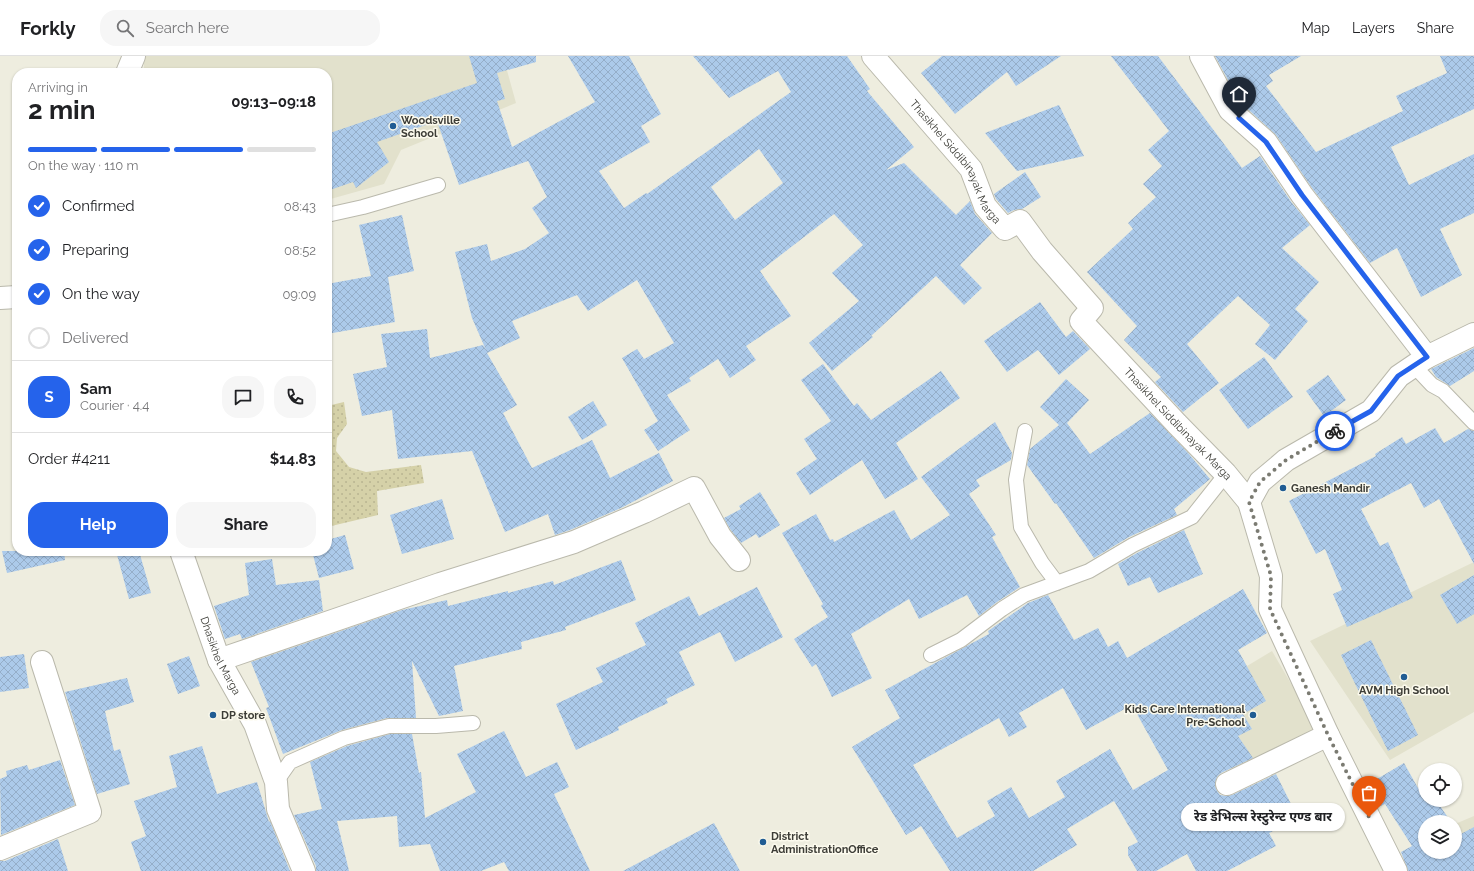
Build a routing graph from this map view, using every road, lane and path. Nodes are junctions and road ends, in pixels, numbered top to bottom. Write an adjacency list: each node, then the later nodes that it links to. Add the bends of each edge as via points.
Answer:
1 (134, 56): 4 (street)
2 (873, 56): 14 (street, Thasikhel Siddibinayak Marga, via 972,169 985,206 1005,229 1020,222 1092,308 1081,321)
3 (1201, 56): 10 (street, via 1230,110 1266,142 1302,195)
4 (129, 68)
5 (438, 185): 6 (lane)
6 (332, 214)
7 (12, 297): 8 (street)
8 (0, 298)
9 (1474, 334): 10 (street)
10 (1427, 357): 11 (street)
11 (1398, 376): 12 (lane, via 1416,368); 15 (street, via 1371,411 1286,460 1260,482)
12 (1474, 423)
13 (1025, 431): 18 (lane, via 1016,480 1021,527)
14 (1226, 474): 15 (street, Thasikhel Siddibinayak Marga); 18 (lane, via 1192,517 1133,545 1089,571)
15 (1249, 502): 23 (street, Thasikhel Siddibinayak Marga, via 1271,576 1270,609)
16 (183, 556): 20 (street, Dhasikhel Marga)
17 (739, 560): 20 (street, via 720,536 694,488 574,542 440,584)
18 (1057, 583): 19 (lane, via 1024,595 961,640)
19 (932, 655)
20 (218, 660): 24 (street, Dhasikhel Marga, via 255,724)
21 (42, 662): 26 (street, via 90,812)
22 (473, 723): 24 (lane, via 389,726 344,738 290,762)
23 (1328, 735): 25 (street); 28 (street, Thasikhel Siddibinayak Marga)
24 (276, 782): 27 (street, Dhasikhel Marga, via 278,809)
25 (1227, 784)
26 (0, 849)
27 (304, 871)
28 (1396, 871)

